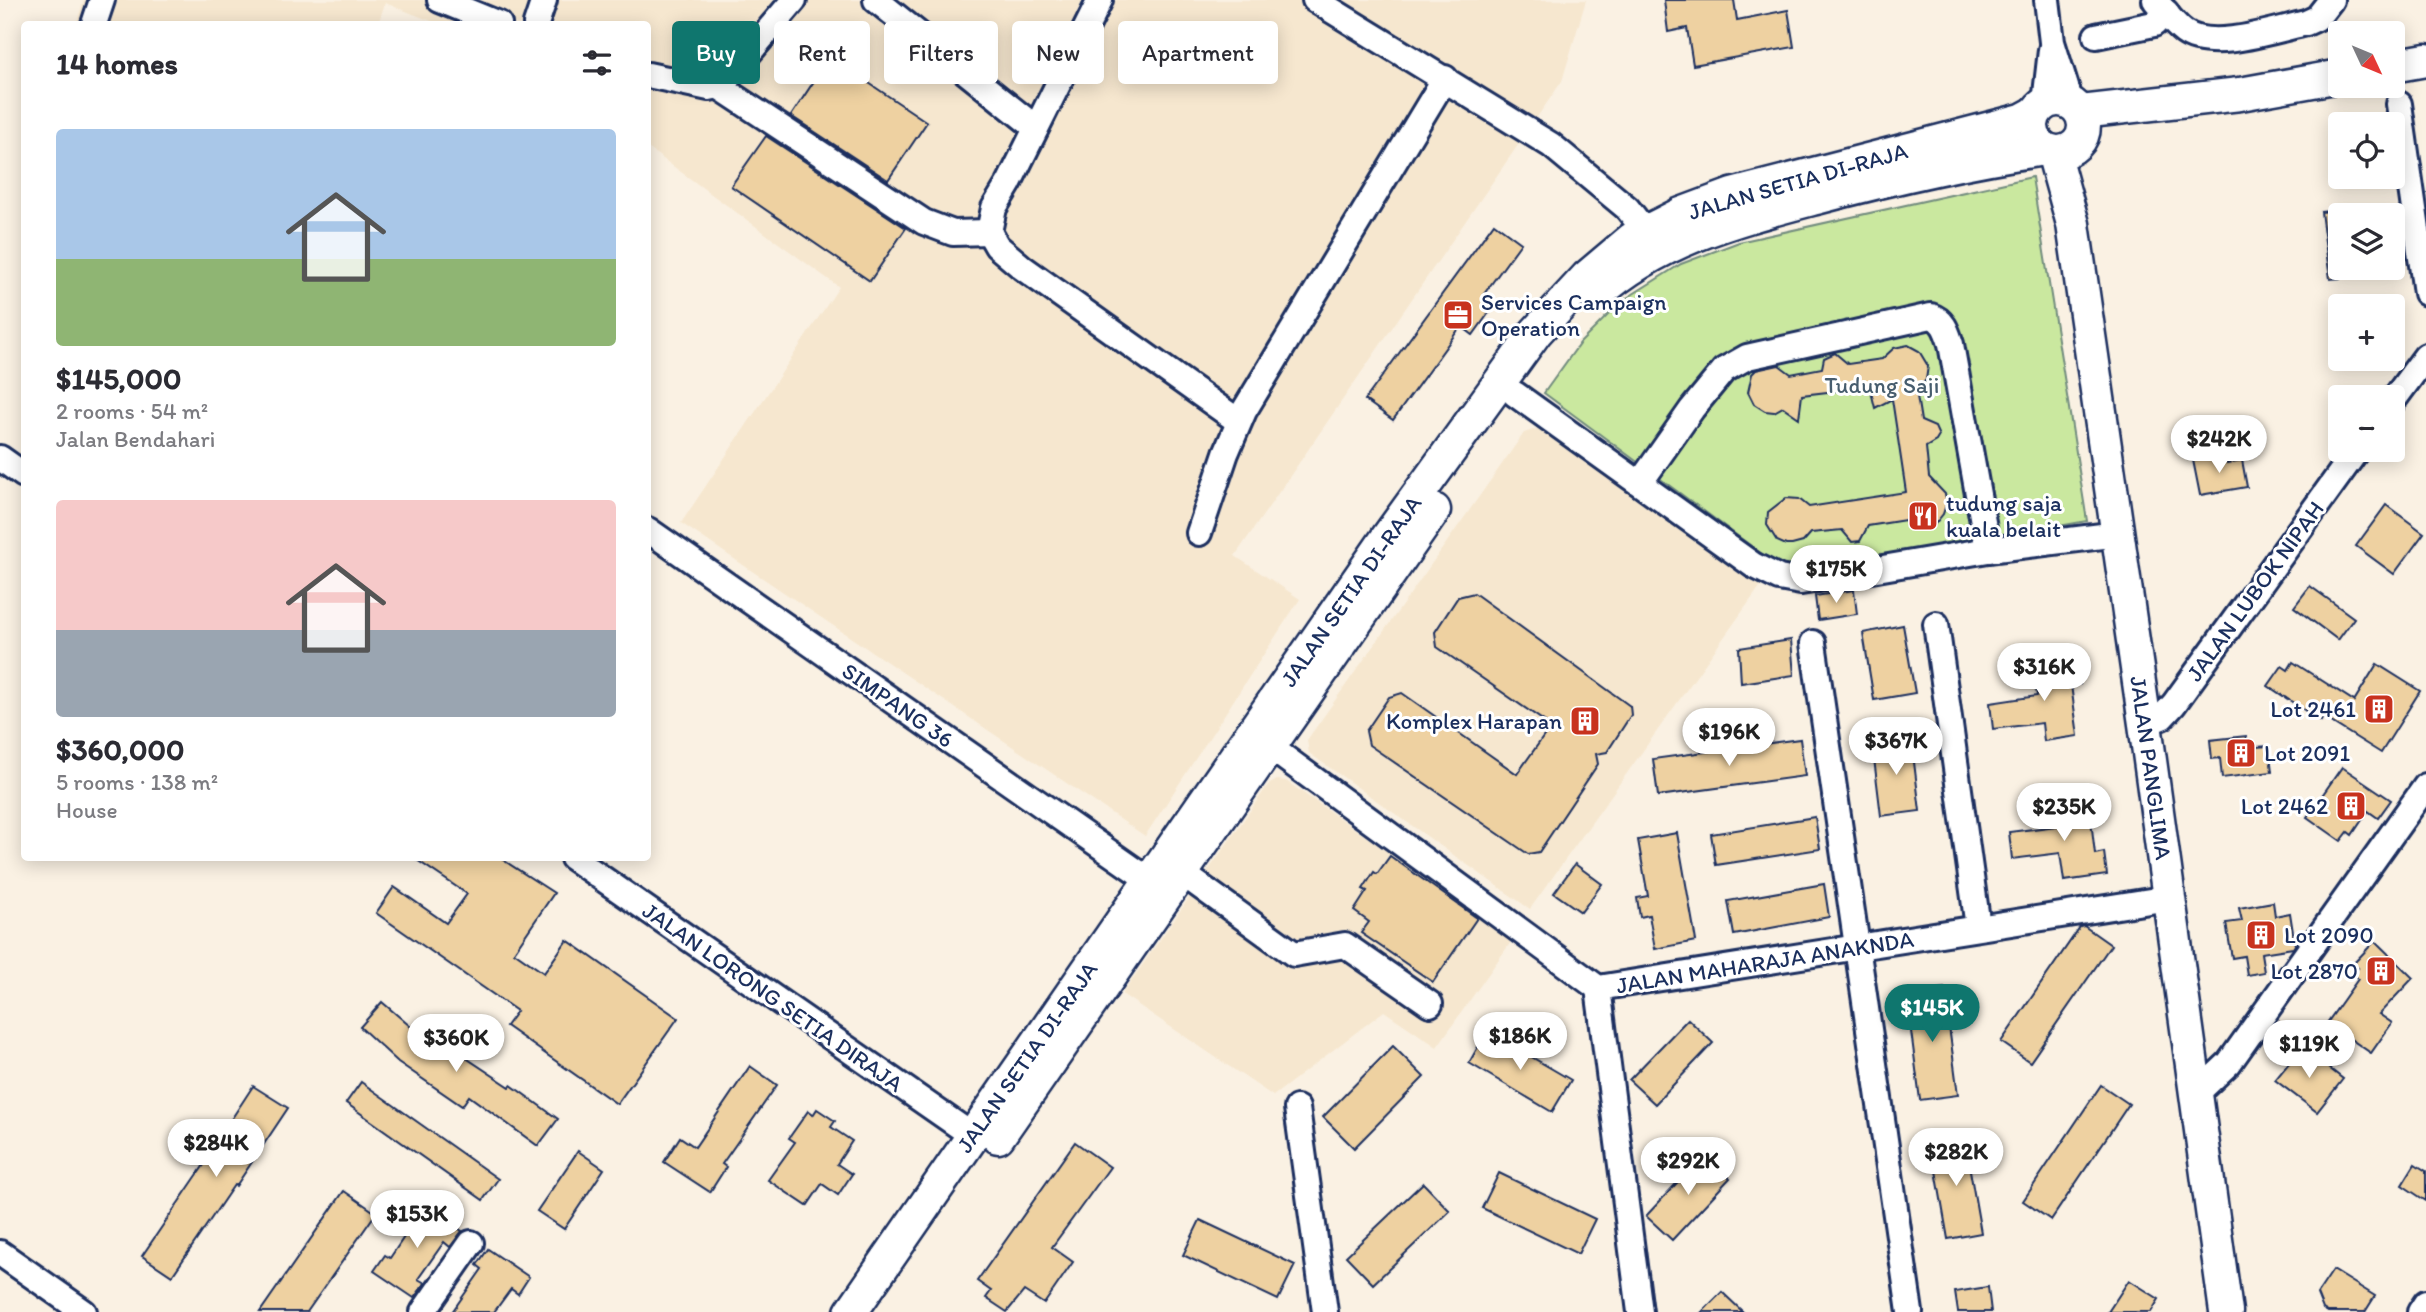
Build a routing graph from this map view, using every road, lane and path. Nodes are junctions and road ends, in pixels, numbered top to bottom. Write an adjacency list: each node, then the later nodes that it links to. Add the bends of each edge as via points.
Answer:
1 (102, 0): 11 (street)
2 (440, 0): 12 (street)
3 (544, 0): 13 (street)
4 (794, 0): 20 (street)
5 (876, 0): 23 (street)
6 (1100, 0): 23 (street)
7 (1315, 0): 18 (street)
8 (2047, 0): 22 (street, JALAN PANGLIMA)
9 (2331, 0): 10 (street, via 2317,18 2306,23 2230,39 2196,38)
10 (2160, 6): 14 (street, via 2154,24)
11 (95, 21)
12 (492, 21)
13 (537, 21)
14 (2096, 36)
15 (2426, 60): 16 (main road)
16 (2405, 64)
17 (651, 76): 20 (street)
18 (1445, 78): 24 (street, via 1551,145 1627,208); 30 (street)
19 (2328, 78): 22 (main road)
20 (718, 86): 25 (street, via 924,222 953,233)
21 (2399, 104): 26 (street)
22 (2061, 127): 24 (main road, JALAN SETIA DI-RAJA, via 2022,120 1732,195); 29 (main road, JALAN SETIA DI-RAJA, via 1938,168 1726,222 1685,238 1626,271 1593,298); 37 (main road, JALAN PANGLIMA)
23 (1036, 128): 25 (street, via 994,208)
24 (1645, 231): 46 (main road, JALAN SETIA DI-RAJA, via 1611,255 1536,332)
25 (989, 232): 30 (street, via 1023,268)
26 (2426, 293)
27 (2426, 356): 28 (street)
28 (2405, 385)
29 (1515, 394): 34 (street); 42 (main road, JALAN SETIA DI-RAJA)
30 (1238, 421): 36 (street)
31 (0, 458): 33 (street)
32 (2348, 462): 41 (street, JALAN LUBOK NIPAH, via 2174,704)
33 (21, 473)
34 (1640, 484): 38 (street, via 1779,578 1801,582); 38 (street, via 1724,370 1747,357 1931,316 1939,318 1951,344)
35 (651, 532): 46 (street, SIMPANG 36)
36 (1199, 533)
37 (2118, 534): 38 (street); 41 (main road, JALAN PANGLIMA)
38 (1988, 550)
39 (1936, 624): 48 (street)
40 (1813, 643): 49 (street)
41 (2145, 724): 47 (main road, JALAN PANGLIMA)
42 (1270, 747): 45 (main road, JALAN SETIA DI-RAJA); 50 (street, JALAN MAHARAJA ANAKNDA)
43 (2426, 786): 52 (street, via 2229,1063)
44 (577, 861): 54 (street, JALAN LORONG SETIA DIRAJA)
45 (1182, 873): 51 (street, via 1294,954 1345,945); 61 (main road, JALAN SETIA DI-RAJA)
46 (1149, 880): 54 (main road, JALAN SETIA DI-RAJA)
47 (2169, 898): 48 (street, JALAN MAHARAJA ANAKNDA); 52 (main road, JALAN PANGLIMA)
48 (1978, 927): 49 (street, JALAN MAHARAJA ANAKNDA)
49 (1858, 948): 50 (street, JALAN MAHARAJA ANAKNDA); 64 (street)
50 (1598, 988): 63 (street)
51 (1430, 1004)
52 (2196, 1094): 65 (main road, JALAN PANGLIMA)
53 (1297, 1108): 62 (street)
54 (973, 1136): 60 (main road, JALAN SETIA DI-RAJA)
55 (471, 1243): 59 (street)
56 (0, 1253): 58 (street)
57 (2426, 1303): 66 (street)
58 (84, 1312)
59 (423, 1312)
60 (851, 1312)
61 (877, 1312)
62 (1325, 1312)
63 (1640, 1312)
64 (1910, 1312)
65 (2226, 1312)
66 (2420, 1312)

